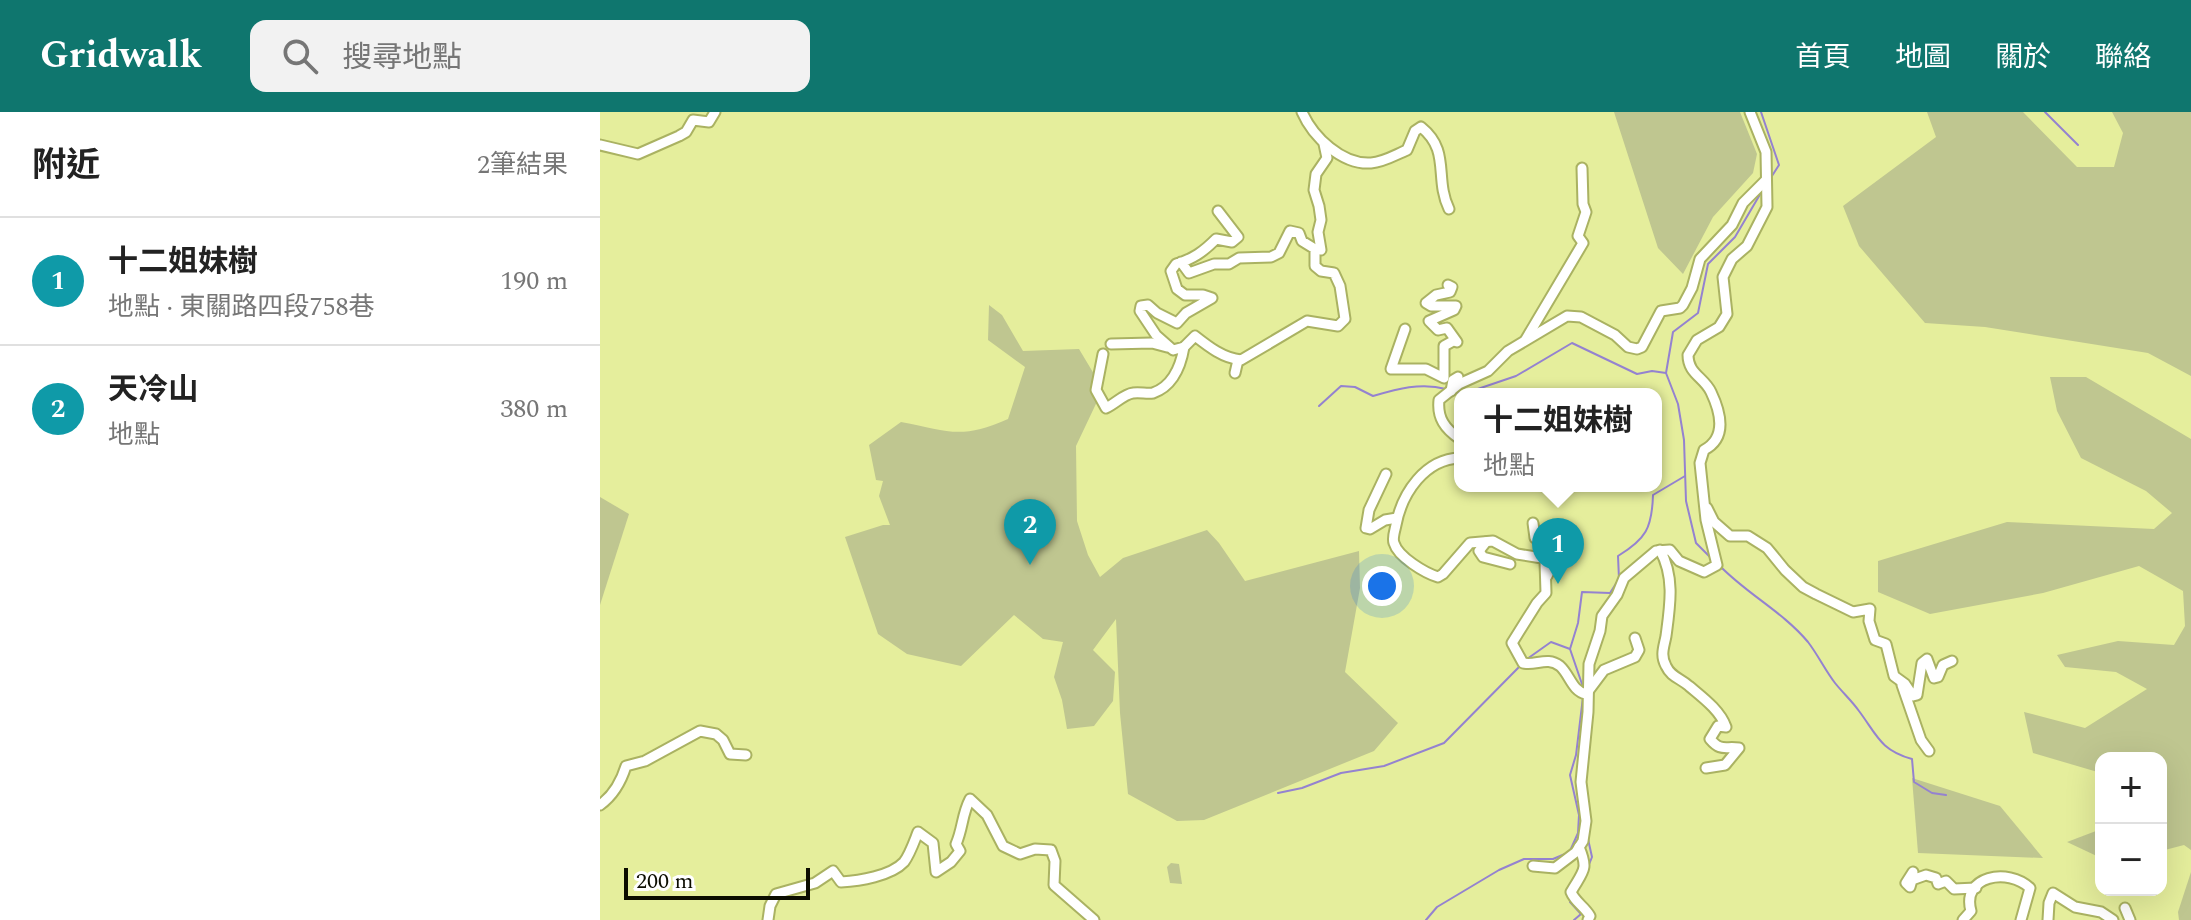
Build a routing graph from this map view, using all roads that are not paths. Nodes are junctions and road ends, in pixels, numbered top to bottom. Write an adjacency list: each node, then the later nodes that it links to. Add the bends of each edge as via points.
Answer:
1 (715, 112): 5 (street, via 709,122 693,120 686,132 638,154)
2 (1302, 112): 4 (street)
3 (1750, 112): 7 (street, via 1766,152)
4 (1324, 144): 8 (street, via 1357,163 1374,163 1407,150 1421,127 1433,137 1440,154 1441,188); 10 (street, via 1327,158 1314,180 1321,220 1321,250)
5 (600, 145)
6 (1582, 168): 14 (street, via 1586,212 1578,236 1583,243)
7 (1765, 181): 14 (street, via 1700,259 1683,305 1661,311 1642,347 1628,347 1581,317 1567,316); 28 (street, via 1767,207 1723,277 1727,314 1688,355 1691,370 1711,390 1720,424 1719,439 1704,450 1700,463)
8 (1449, 209)
9 (1218, 211): 11 (street, via 1238,237 1232,242 1216,239)
10 (1315, 249): 11 (street, via 1290,231 1279,253 1271,257 1239,258 1189,273); 18 (street, via 1315,266 1334,273 1340,286 1345,319 1338,326 1307,321)
11 (1181, 262): 16 (street, via 1171,271 1177,289 1212,298 1177,323 1145,304 1140,311 1156,335)
12 (1448, 285): 21 (street, via 1450,292 1426,303 1456,306 1429,321 1438,330 1447,328 1457,342 1444,346)
13 (1405, 329): 21 (street, via 1391,369 1426,369)
14 (1525, 342): 22 (street)
15 (1111, 344): 16 (street, via 1152,343)
16 (1178, 349): 17 (street, via 1181,364 1171,381 1153,393 1130,393 1106,408 1096,390); 18 (street, via 1195,336)
17 (1103, 354)
18 (1238, 360): 19 (street)
19 (1235, 373)
20 (1458, 377): 24 (street)
21 (1444, 378): 24 (street)
22 (1457, 388)
23 (1454, 389): 24 (street)
24 (1451, 391): 25 (street, via 1439,400 1439,410 1444,426)
25 (1454, 434)
26 (1454, 459): 29 (street, via 1441,461 1412,483)
27 (1386, 474): 29 (street, via 1366,528)
28 (1704, 501): 32 (street, via 1717,562 1704,572 1679,561 1670,550); 37 (street, via 1714,522 1730,536 1748,536 1767,548 1803,587 1853,612 1870,609 1875,640 1886,644)
29 (1397, 518): 31 (street, via 1394,544 1438,577 1470,543)
30 (1533, 523): 34 (street, via 1539,542 1561,547)
31 (1486, 542): 33 (street, via 1479,551 1483,557); 34 (street, via 1542,558)
32 (1660, 550): 38 (street, via 1624,578 1602,616 1589,664); 41 (street, via 1670,586 1662,654 1666,667 1722,716 1726,727 1718,726 1710,739 1717,748 1739,748 1725,765)
33 (1510, 564)
34 (1546, 579): 38 (street, via 1546,593 1512,643 1523,663 1553,662 1579,693)
35 (1635, 638): 38 (street, via 1635,657 1604,670)
36 (1952, 661): 37 (street, via 1934,678 1927,659 1922,663 1917,695)
37 (1894, 676): 39 (street)
38 (1589, 691): 43 (street, via 1581,782 1586,821)
39 (1929, 751)
40 (746, 755): 42 (street, via 730,754 716,734 700,731 626,766 613,793)
41 (1706, 768)
42 (600, 805)
43 (1579, 847): 44 (street, via 1555,868); 50 (street, via 1586,862 1571,892 1585,907)
44 (1533, 866)
45 (1913, 872): 46 (street, via 1906,883 1910,887 1912,880 1926,875 1954,889)
46 (1976, 888): 51 (street, via 1968,899 1971,911); 52 (street, via 1992,876 2023,881 2030,888)
47 (2125, 908): 55 (street)
48 (768, 920): 49 (street, via 776,894 815,883 833,871 841,882 895,870 918,832 933,843 936,872 942,869 960,851 956,844 970,799 987,815 1003,846 1020,854 1051,850 1054,885)
49 (1094, 920)
50 (1588, 920)
51 (1963, 920)
52 (2021, 920)
53 (2048, 920): 54 (street, via 2053,893)
54 (2113, 920)
55 (2130, 920)

